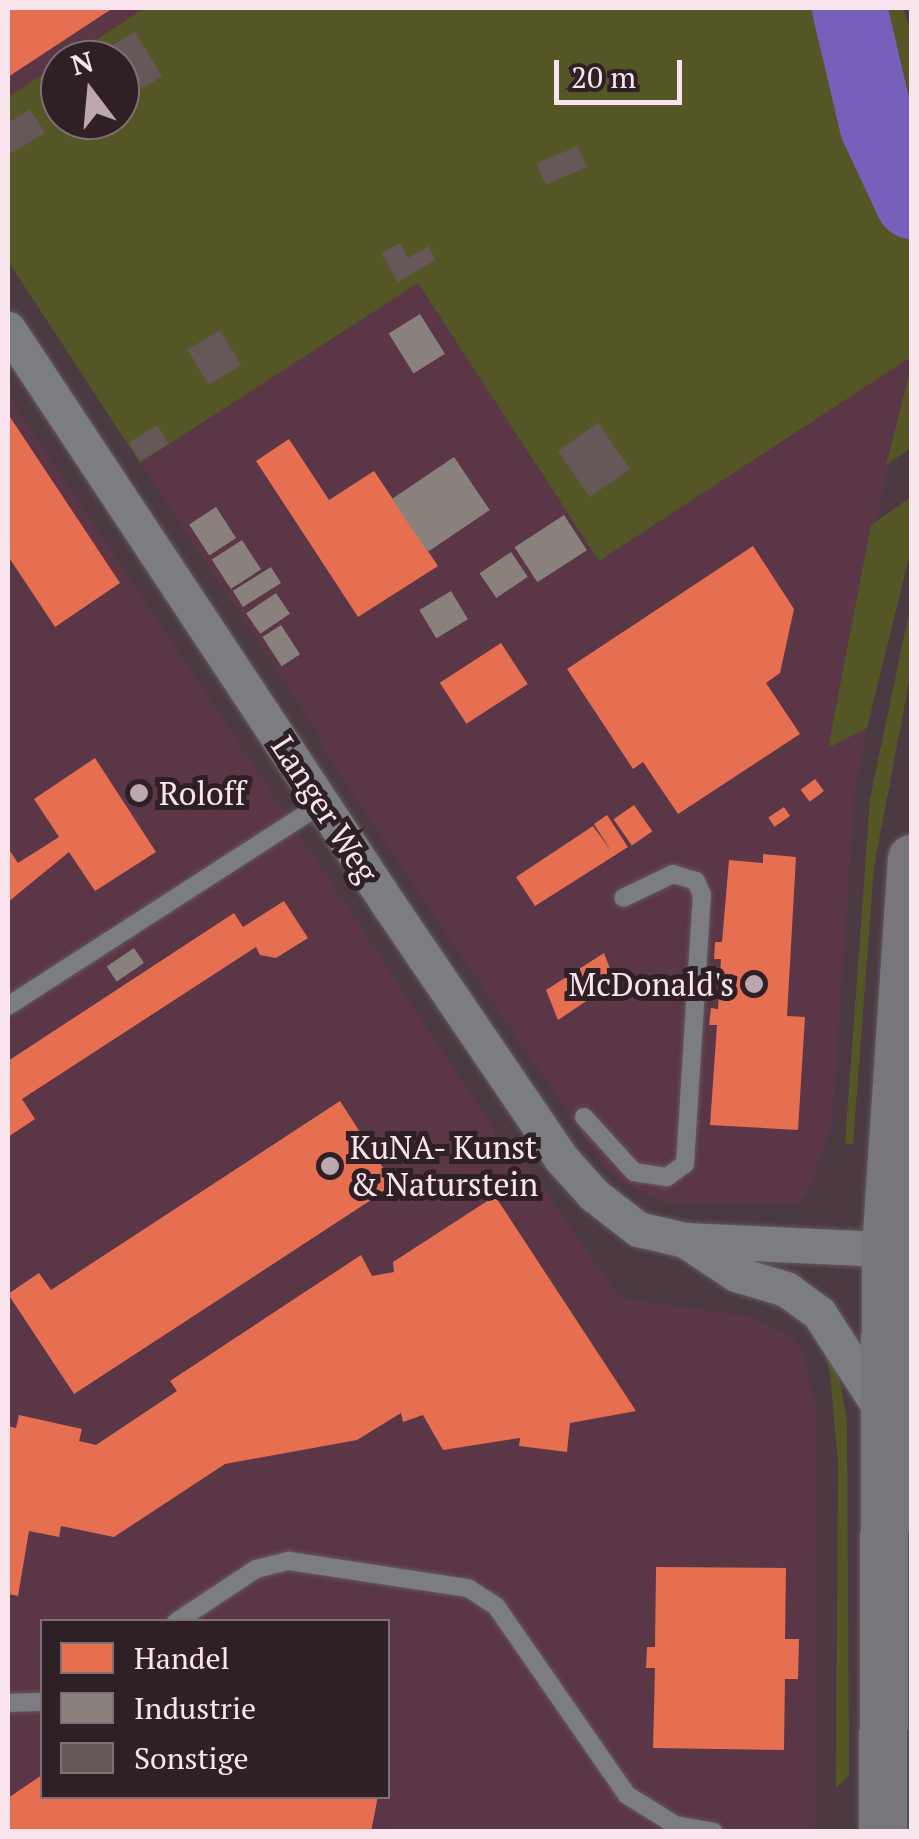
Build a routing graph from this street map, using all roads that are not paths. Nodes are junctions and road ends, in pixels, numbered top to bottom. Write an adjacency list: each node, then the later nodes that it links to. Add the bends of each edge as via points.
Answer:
1 (8, 329): 2 (street, Langer Weg)
2 (322, 804): 5 (lane); 7 (street, Langer Weg, via 560,1157 638,1229)
3 (912, 860): 8 (main road)
4 (623, 898): 6 (lane, via 673,874 696,882 702,895 685,1164 667,1177 634,1172)
5 (8, 1006)
6 (584, 1117)
7 (686, 1240): 8 (street, Langer Weg); 9 (street, Langer Weg, via 736,1274 786,1289 819,1314)
8 (899, 1249): 9 (main road)
9 (885, 1416): 14 (main road)
10 (181, 1619): 13 (lane, via 256,1570 289,1562 468,1588 496,1606 627,1795 675,1826)
11 (8, 1702): 12 (lane)
12 (40, 1702)
13 (713, 1832)
14 (883, 1832)

